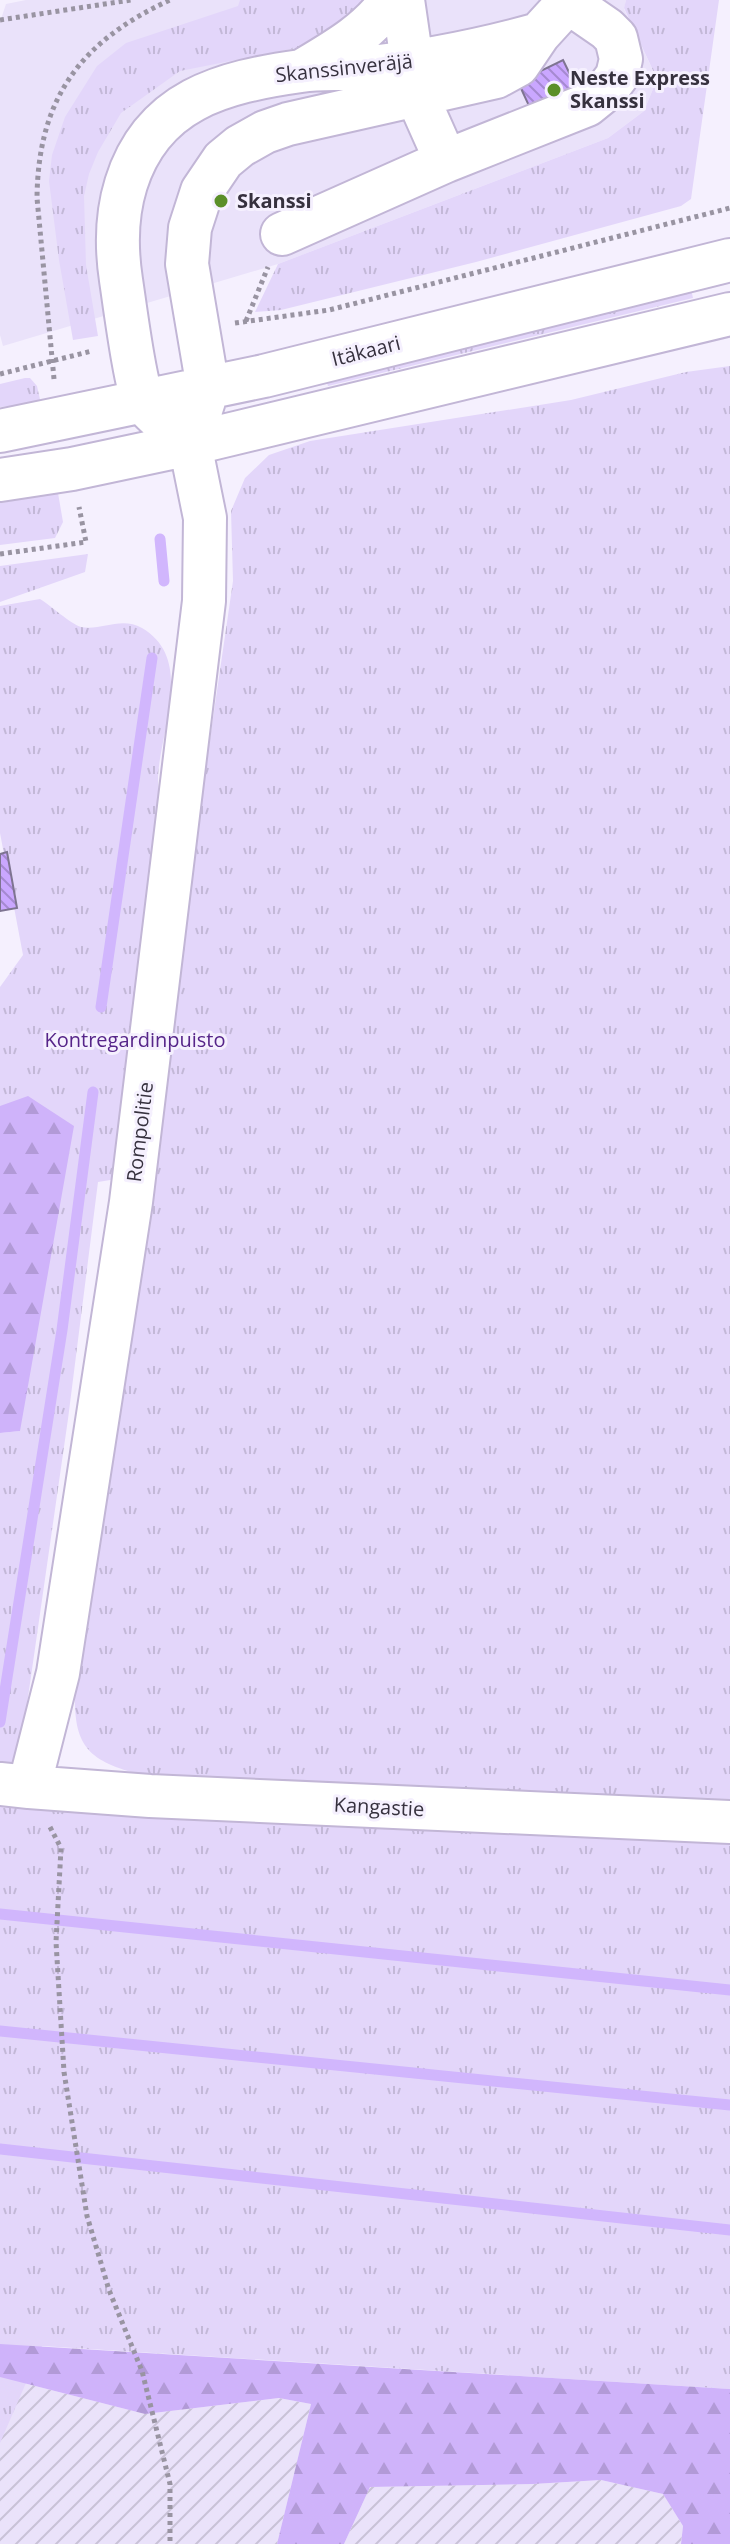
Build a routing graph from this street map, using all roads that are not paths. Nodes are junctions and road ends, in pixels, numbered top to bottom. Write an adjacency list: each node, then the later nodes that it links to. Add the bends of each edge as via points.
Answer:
1 (391, 0): 4 (street, via 350,42)
2 (403, 0): 5 (street)
3 (568, 1): 5 (street, Skanssinveräjä, via 518,65 496,77); 6 (street, via 616,38 621,59 608,88 587,105)
4 (304, 70): 5 (street, Skanssinveräjä, via 361,68); 11 (street, Skanssinveräjä, via 200,97 165,118 139,150 117,222 119,268)
5 (414, 78): 6 (street); 10 (street, Skanssinveräjä, via 252,139 223,160 202,191 190,228 187,264)
6 (446, 161): 7 (street)
7 (282, 234)
8 (730, 260): 10 (street, Itäkaari)
9 (730, 314): 13 (street)
10 (208, 388): 11 (street, Itäkaari); 13 (street)
11 (142, 401): 12 (street, Itäkaari); 13 (street)
12 (0, 431)
13 (190, 444): 14 (street); 15 (street, Rompolitie, via 205,518 204,601 131,1202 58,1673)
14 (0, 480)
15 (15, 1785): 16 (street, Kangastie, via 150,1796)
16 (730, 1822)

